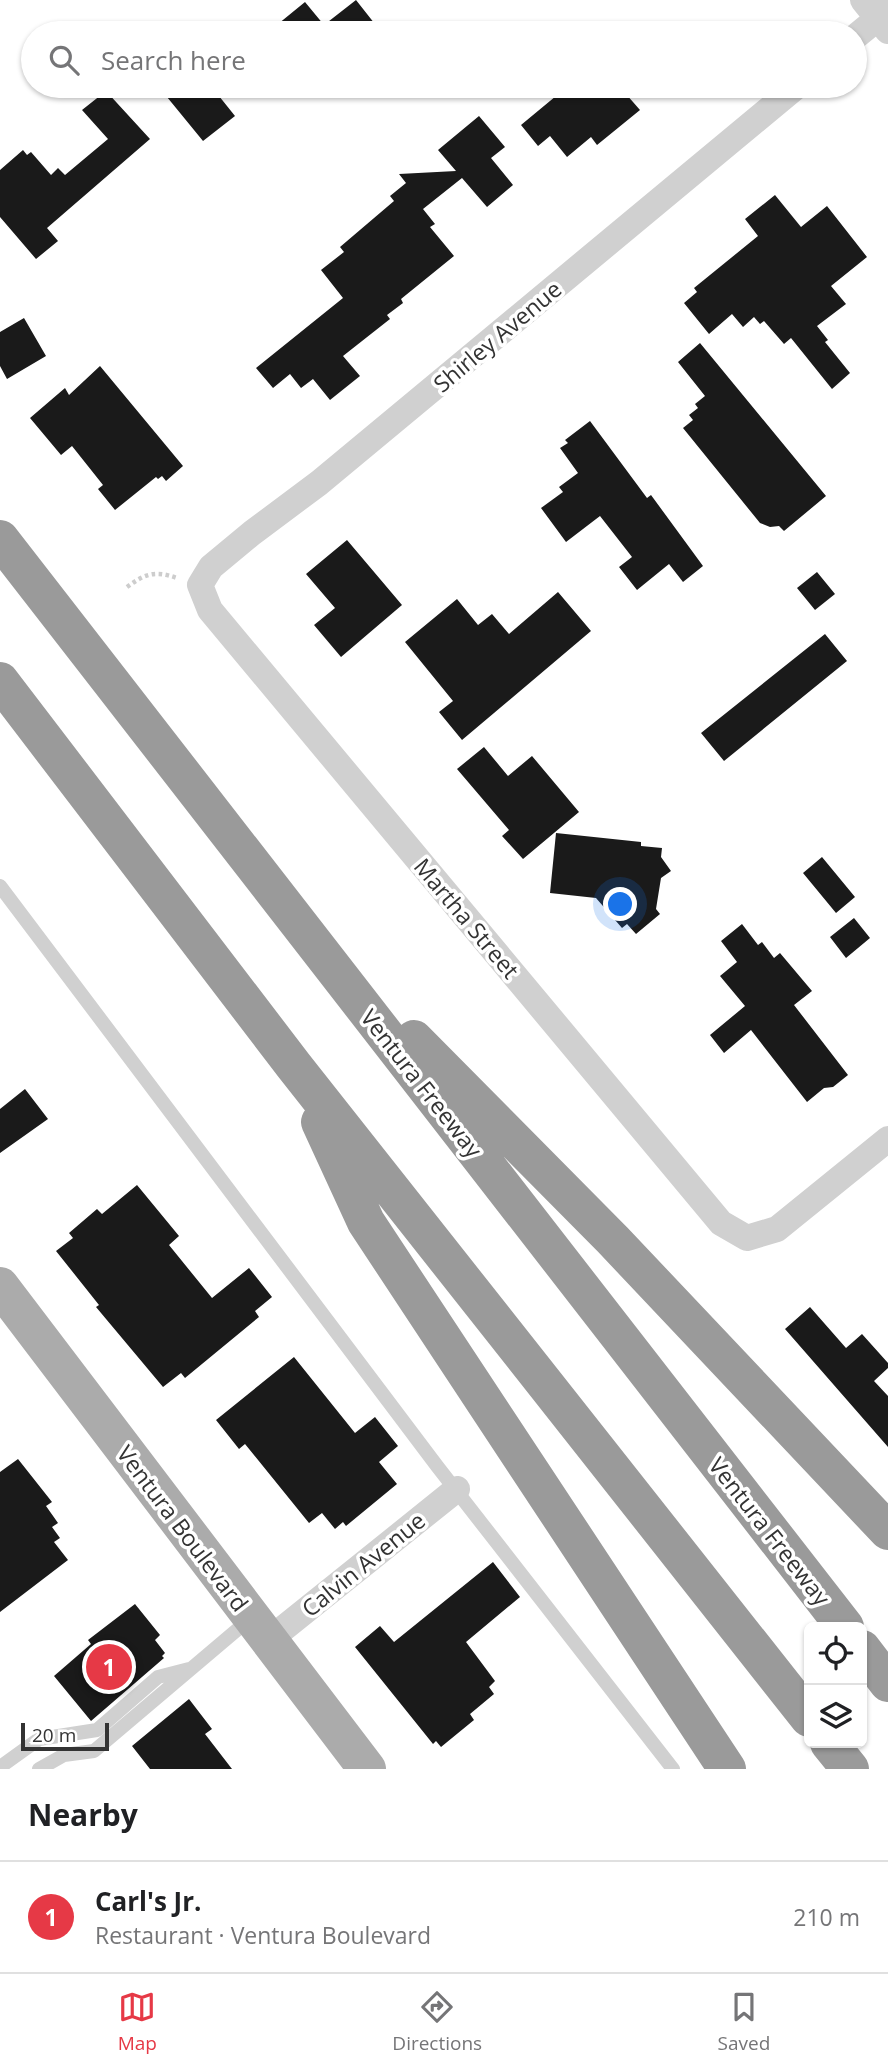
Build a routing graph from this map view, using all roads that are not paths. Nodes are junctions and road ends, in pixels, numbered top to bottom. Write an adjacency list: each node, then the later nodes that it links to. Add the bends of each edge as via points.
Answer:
1 (783, 98): 3 (street, Shirley Avenue, via 330,475 211,567)
2 (0, 539): 6 (highway, Ventura Freeway)
3 (200, 586): 8 (street, Martha Street, via 210,610 721,1223 747,1238 777,1229)
4 (0, 681): 7 (highway)
5 (0, 886): 10 (lane)
6 (293, 917): 11 (highway, via 613,1240); 12 (highway, Ventura Freeway)
7 (294, 1066): 17 (highway); 23 (highway, via 366,1222)
8 (888, 1139)
9 (0, 1286): 13 (main road, Ventura Boulevard)
10 (457, 1489): 13 (street, Calvin Avenue); 22 (lane)
11 (888, 1531)
12 (841, 1622)
13 (260, 1629): 15 (lane); 21 (main road, Ventura Boulevard)
14 (867, 1656): 16 (highway)
15 (191, 1668): 19 (lane, via 158,1676 97,1730 39,1739); 20 (lane, via 94,1751 64,1755)
16 (888, 1683)
17 (804, 1712)
18 (833, 1748): 24 (highway)
19 (0, 1767)
20 (39, 1769)
21 (367, 1769)
22 (673, 1769)
23 (727, 1769)
24 (850, 1769)

